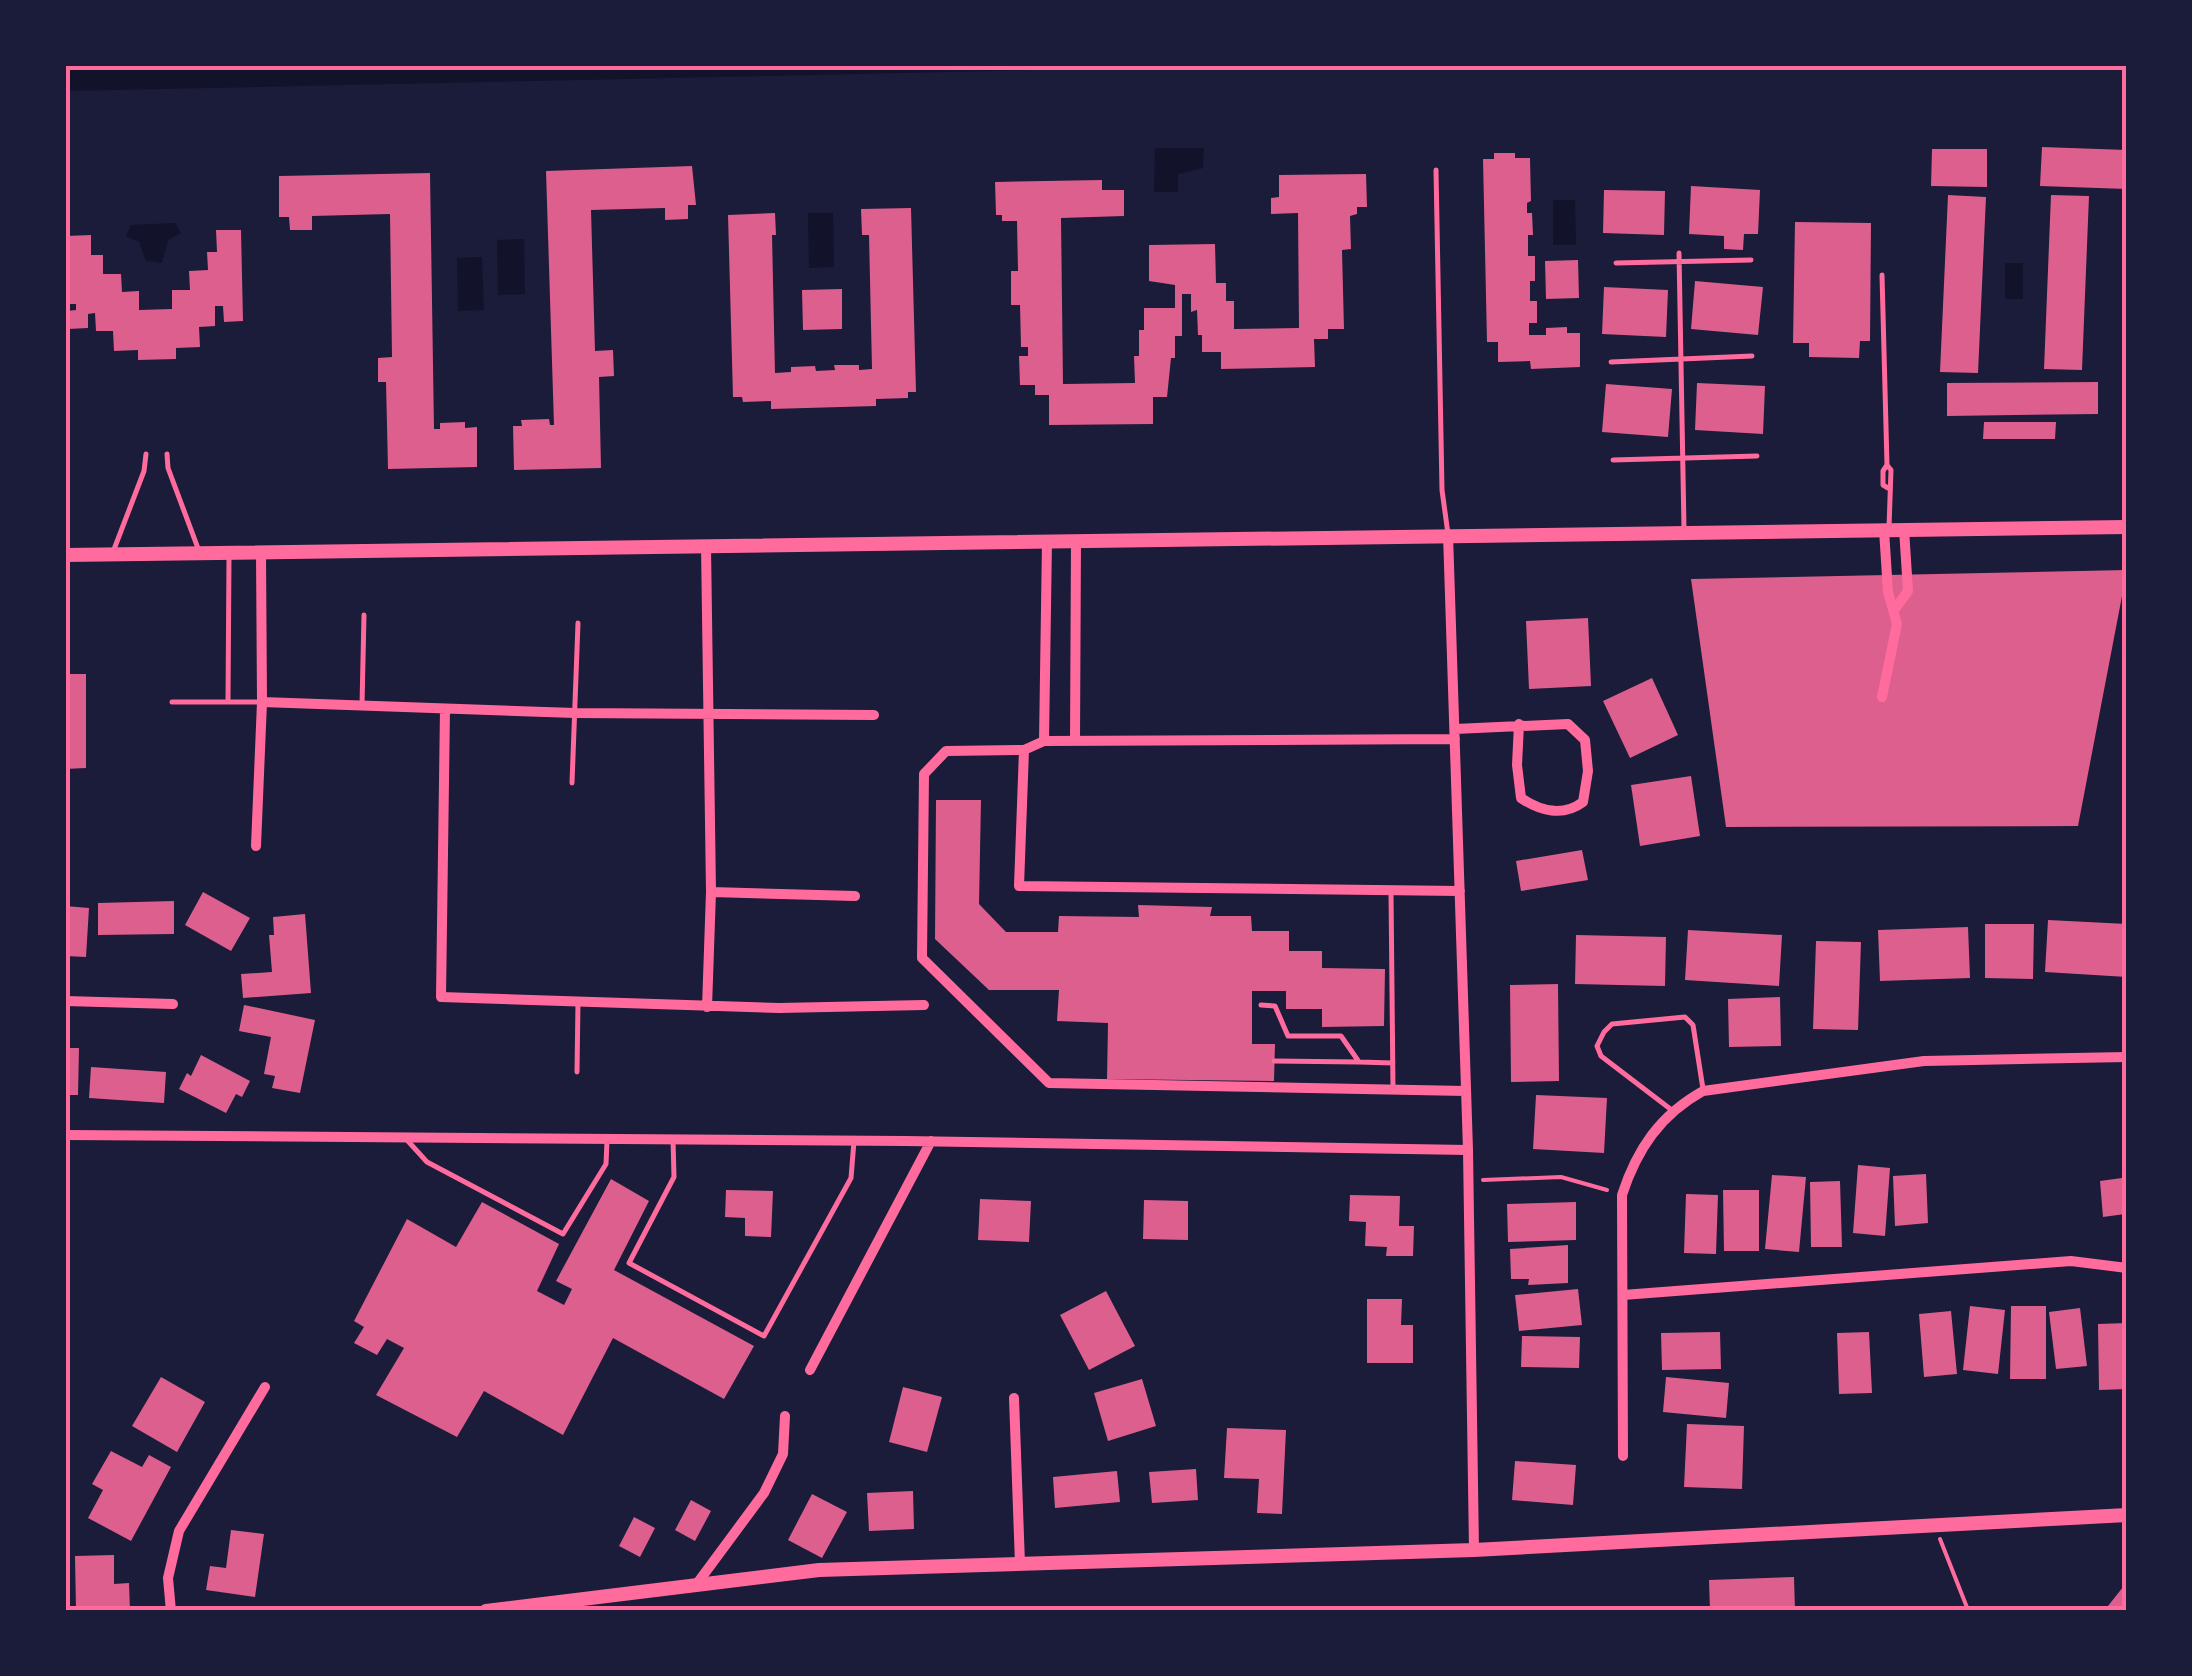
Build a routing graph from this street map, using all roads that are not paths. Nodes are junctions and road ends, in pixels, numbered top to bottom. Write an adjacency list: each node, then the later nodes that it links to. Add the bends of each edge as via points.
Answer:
1 (1436, 170): 17 (lane)
2 (1679, 257): 3 (lane); 4 (lane); 7 (lane)
3 (1750, 260)
4 (1616, 263)
5 (1882, 275): 15 (lane, via 1883,485)
6 (1752, 356): 7 (lane)
7 (1681, 358): 8 (lane); 12 (lane)
8 (1612, 362)
9 (146, 454): 24 (lane)
10 (167, 454): 22 (lane)
11 (1757, 456): 12 (lane)
12 (1683, 458): 13 (lane); 16 (lane)
13 (1613, 460)
14 (2127, 527): 15 (street)
15 (1893, 530): 16 (street); 26 (street, via 1888,592); 26 (street, via 1908,591)
16 (1684, 532): 17 (street)
17 (1448, 534): 18 (street); 39 (street)
18 (1076, 540): 19 (street); 41 (street)
19 (1047, 541): 20 (street); 40 (street)
20 (706, 546): 21 (street); 36 (street)
21 (260, 553): 23 (street); 32 (street)
22 (200, 554): 23 (street); 24 (street)
23 (229, 554): 31 (lane)
24 (112, 555): 25 (street)
25 (65, 556)
26 (1894, 609): 29 (street)
27 (364, 615): 33 (lane)
28 (578, 623): 35 (lane)
29 (1882, 697)
30 (172, 702): 31 (lane)
31 (228, 702): 32 (lane)
32 (262, 702): 33 (street); 44 (street)
33 (362, 706): 34 (street)
34 (445, 708): 35 (street); 50 (street, via 442,997)
35 (575, 712): 36 (street); 43 (lane)
36 (708, 712): 37 (street); 47 (street)
37 (874, 715)
38 (1518, 724): 38 (street, via 1568,724 1585,740 1583,802 1572,810 1538,810 1521,798); 39 (street)
39 (1455, 734): 41 (street); 46 (street)
40 (1044, 740): 41 (street); 42 (street)
41 (1075, 740)
42 (1024, 750): 45 (street, via 1019,886); 60 (street, via 946,751 924,774 922,958 1049,1084)
43 (572, 783)
44 (256, 846)
45 (1392, 890): 46 (street); 58 (lane)
46 (1460, 891): 61 (street)
47 (711, 892): 48 (street); 54 (street)
48 (855, 896)
49 (65, 1001): 51 (street)
50 (578, 1002): 54 (street); 59 (lane)
51 (173, 1004)
52 (924, 1005): 54 (street)
53 (1261, 1005): 57 (lane, via 1276,1006 1288,1036 1341,1036)
54 (707, 1007)
55 (2127, 1057): 62 (street, via 1924,1062)
56 (1274, 1061): 57 (lane)
57 (1359, 1062): 58 (lane)
58 (1393, 1064): 60 (lane)
59 (577, 1072)
60 (1394, 1089): 61 (street)
61 (1466, 1090): 70 (street)
62 (1703, 1090): 63 (street); 63 (lane, via 1693,1025 1685,1017 1612,1024 1598,1046 1600,1056)
63 (1673, 1111): 72 (street, via 1652,1131 1622,1195)
64 (65, 1135): 65 (street)
65 (404, 1138): 66 (street); 66 (lane, via 427,1162 563,1234 606,1164)
66 (607, 1139): 67 (street)
67 (672, 1140): 68 (street); 68 (lane, via 674,1177 629,1263 764,1336 851,1178)
68 (854, 1141): 69 (street)
69 (931, 1142): 70 (street); 73 (street)
70 (1468, 1150): 79 (street)
71 (2127, 1268): 72 (street, via 2071,1260)
72 (1622, 1295): 77 (street)
73 (810, 1370)
74 (265, 1388): 82 (street, via 179,1531 168,1578)
75 (1014, 1398): 80 (street)
76 (785, 1416): 81 (street, via 783,1454 764,1492)
77 (1623, 1456)
78 (2127, 1516): 79 (street)
79 (1474, 1550): 80 (street)
80 (1020, 1564): 81 (street, via 818,1570)
81 (696, 1585): 83 (street)
82 (171, 1611)
83 (486, 1611)

